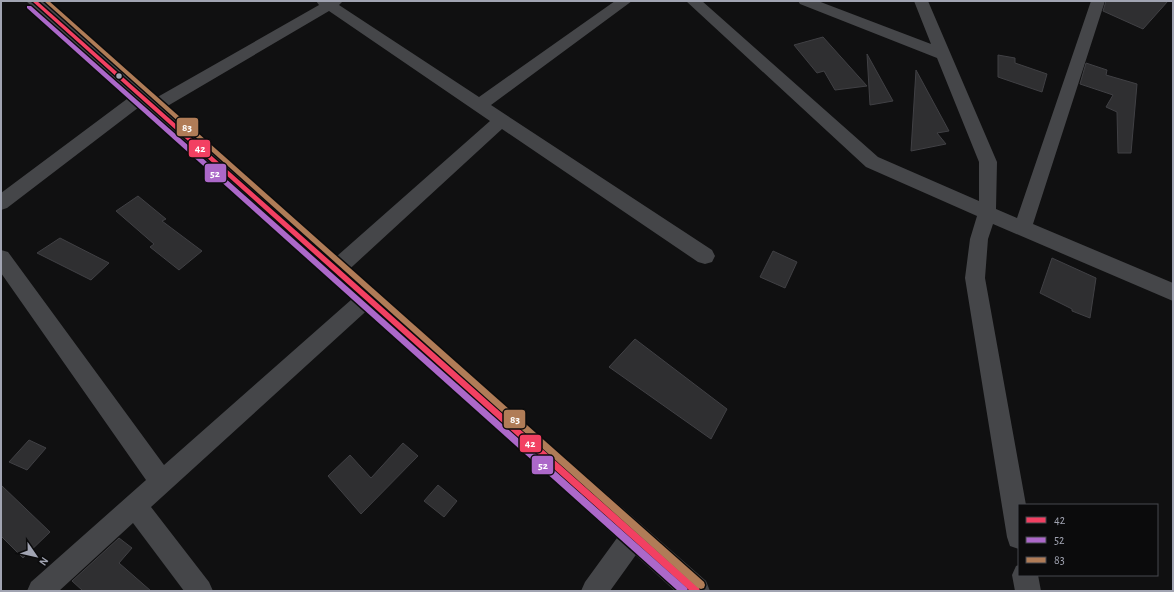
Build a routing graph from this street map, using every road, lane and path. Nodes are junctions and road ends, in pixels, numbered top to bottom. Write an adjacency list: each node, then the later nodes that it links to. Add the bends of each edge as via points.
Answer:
1 (34, 1): 9 (highway)
2 (625, 1): 10 (street)
3 (693, 1): 13 (street, via 872,162)
4 (806, 1): 8 (street)
5 (921, 1): 8 (street)
6 (1098, 1): 14 (street)
7 (330, 2): 9 (street); 10 (street)
8 (944, 55): 13 (street, via 988,162)
9 (147, 102): 12 (street); 17 (highway)
10 (480, 105): 11 (street)
11 (501, 120): 15 (street); 17 (street)
12 (1, 203)
13 (987, 213): 14 (street); 22 (street, via 979,239 975,278)
14 (1023, 227): 18 (street)
15 (705, 256)
16 (1, 258): 20 (street)
17 (335, 270): 19 (highway)
18 (1173, 292)
19 (367, 298): 20 (street); 23 (highway)
20 (162, 482): 21 (street)
21 (135, 506): 25 (street); 26 (street)
22 (1018, 531)
23 (634, 536): 27 (street); 28 (highway)
24 (1025, 576): 29 (street)
25 (40, 591)
26 (200, 591)
27 (594, 591)
28 (696, 591)
29 (1028, 591)

